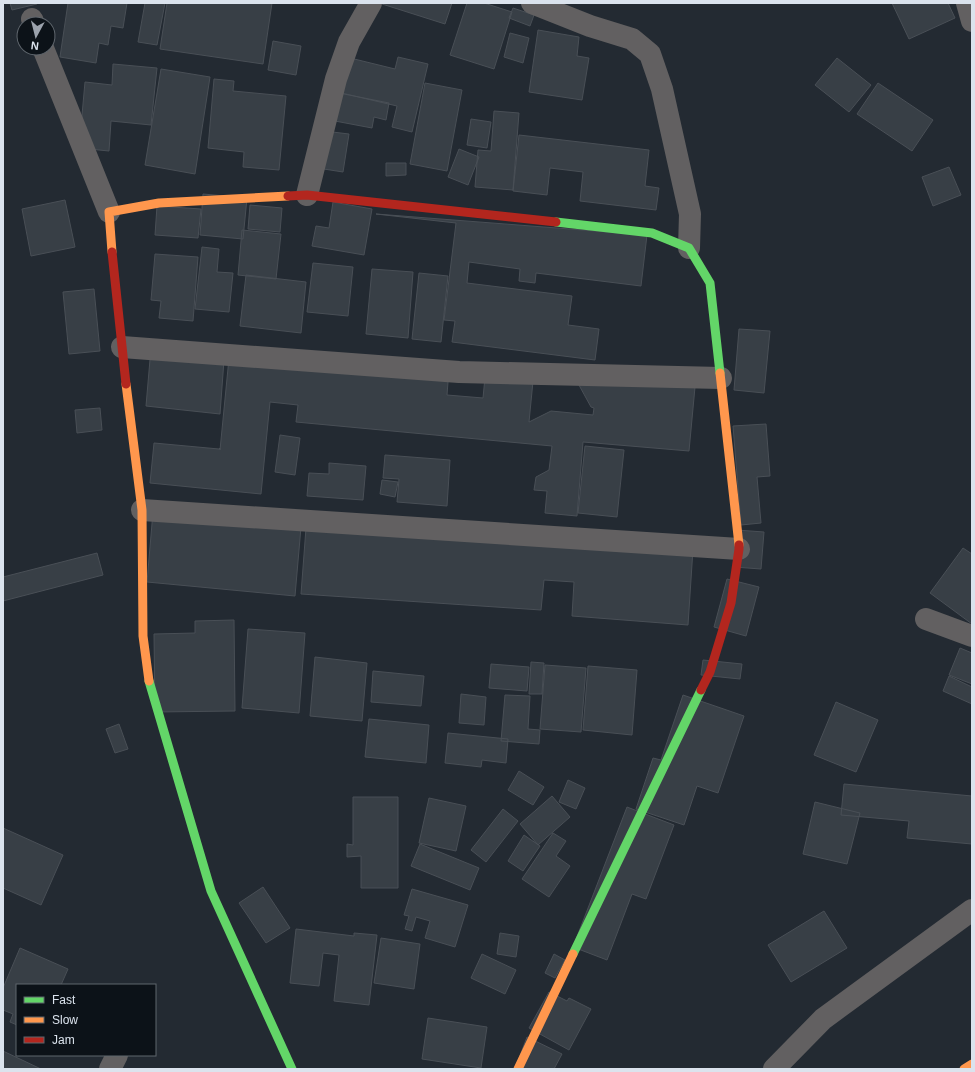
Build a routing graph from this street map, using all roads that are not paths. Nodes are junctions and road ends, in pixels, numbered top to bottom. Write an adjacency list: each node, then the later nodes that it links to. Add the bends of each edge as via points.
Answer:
1 (371, 3): 6 (street, via 349,42 336,79)
2 (532, 3): 8 (street, via 632,39 650,54 662,90 690,214)
3 (967, 3): 4 (street)
4 (972, 21)
5 (46, 56): 7 (street)
6 (307, 195): 7 (street, via 159,204); 8 (street, via 652,233)
7 (109, 212): 9 (street)
8 (688, 248): 10 (street, via 710,284)
9 (122, 347): 10 (street, via 459,372); 11 (street)
10 (721, 378): 12 (street)
11 (142, 510): 12 (street); 19 (street, via 143,636 149,684 211,891)
12 (740, 549): 20 (street, via 731,603 710,672)
13 (926, 619): 14 (street)
14 (972, 636)
15 (972, 910): 21 (street, via 822,1020)
16 (116, 1056): 18 (street)
17 (972, 1064): 22 (street)
18 (110, 1069)
19 (292, 1069)
20 (518, 1069)
21 (774, 1069)
22 (964, 1069)

